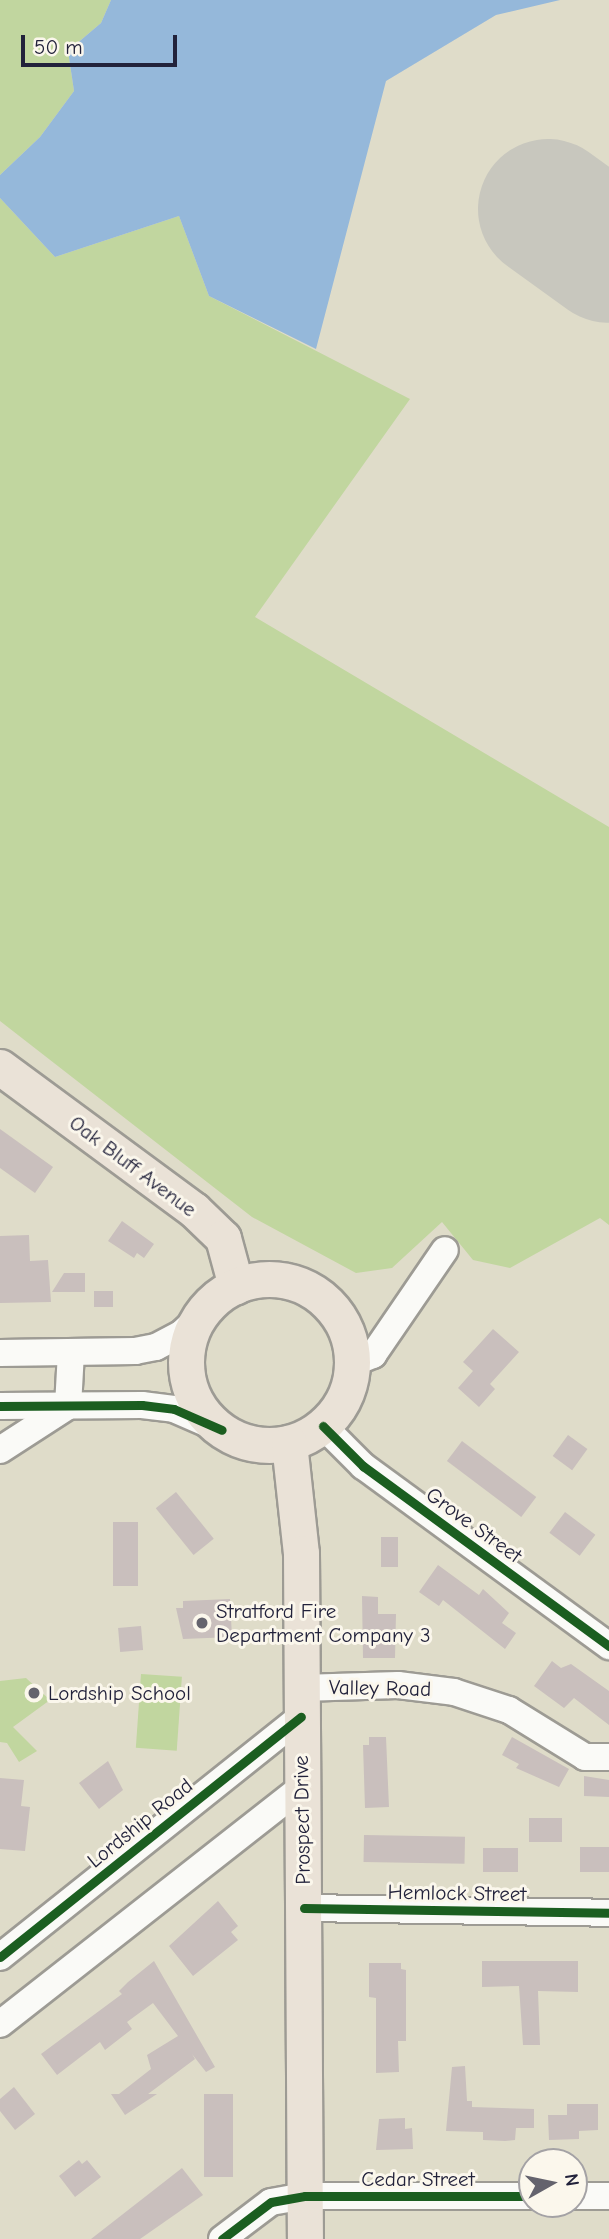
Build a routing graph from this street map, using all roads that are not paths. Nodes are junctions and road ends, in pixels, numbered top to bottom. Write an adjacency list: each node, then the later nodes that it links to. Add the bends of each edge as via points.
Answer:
1 (0, 1068): 3 (main road, Oak Bluff Avenue, via 194,1209 223,1238)
2 (444, 1250): 7 (street, via 373,1354)
3 (236, 1286): 4 (main road); 7 (main road, via 258,1279 305,1287 340,1318 350,1339)
4 (201, 1315): 5 (street, via 182,1333 156,1347); 11 (main road, via 188,1345 188,1377 200,1407)
5 (71, 1352): 6 (street); 9 (street)
6 (0, 1353)
7 (353, 1363): 10 (main road, via 349,1387)
8 (0, 1406): 9 (street)
9 (68, 1406): 11 (street, via 174,1409); 13 (street)
10 (323, 1426): 12 (main road); 14 (street, Grove Street, via 363,1466)
11 (222, 1430): 12 (main road, via 266,1445)
12 (289, 1443): 15 (main road, Prospect Drive, via 301,1553)
13 (0, 1450)
14 (609, 1646)
15 (301, 1702): 16 (street, Valley Road, via 398,1685 454,1692 509,1710 585,1757); 17 (main road, Prospect Drive); 20 (street, Lordship Road)
16 (609, 1757)
17 (301, 1788): 18 (main road, Prospect Drive); 21 (street)
18 (304, 1908): 19 (street, Hemlock Street); 22 (main road, Prospect Drive)
19 (609, 1913)
20 (0, 1957)
21 (0, 2024)
22 (305, 2196): 23 (street, Cedar Street); 26 (street, Cedar Street, via 271,2202); 27 (main road, Prospect Drive)
23 (518, 2196)
24 (588, 2196): 25 (street)
25 (609, 2196)
26 (222, 2239)
27 (305, 2239)

